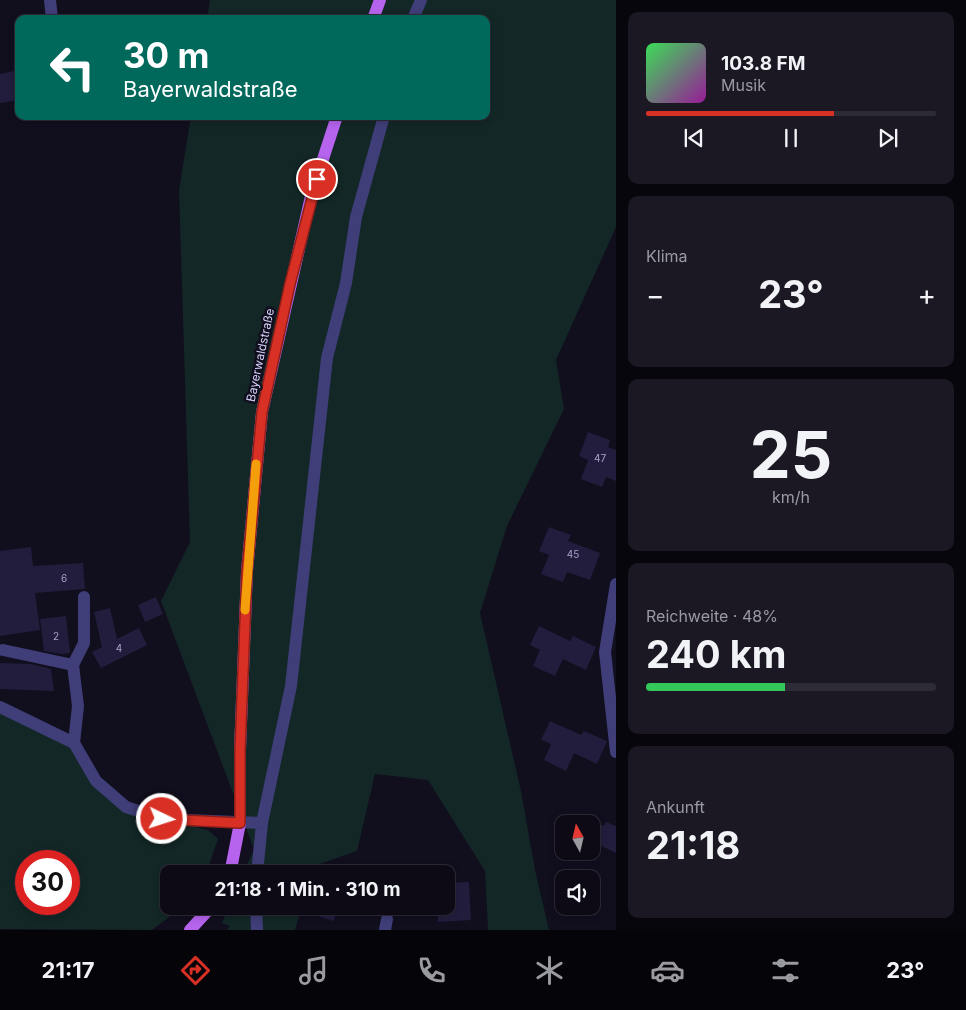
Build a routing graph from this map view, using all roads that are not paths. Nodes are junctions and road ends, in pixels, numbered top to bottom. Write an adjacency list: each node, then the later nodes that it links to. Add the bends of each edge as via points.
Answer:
1 (50, 0): 4 (street)
2 (380, 0): 5 (main road)
3 (421, 0): 6 (street)
4 (52, 15)
5 (375, 15)
6 (415, 15)
7 (336, 120): 17 (main road, Bayerwaldstraße, via 311,196 262,412 247,571)
8 (383, 120): 18 (street, via 356,217 346,283 327,358 291,686)
9 (616, 584): 11 (street)
10 (84, 597): 13 (street, via 84,642)
11 (613, 627): 16 (street, via 606,652)
12 (3, 650): 13 (street)
13 (73, 666): 15 (street, via 78,706)
14 (0, 707): 15 (street)
15 (74, 743): 17 (street, via 96,781 126,807 162,819)
16 (616, 752)
17 (240, 823): 18 (street); 19 (main road, Bayerwaldstraße)
18 (262, 823): 20 (street)
19 (232, 865)
20 (258, 865)
21 (204, 915): 23 (main road)
22 (256, 915): 24 (street)
23 (190, 930)
24 (257, 930)

